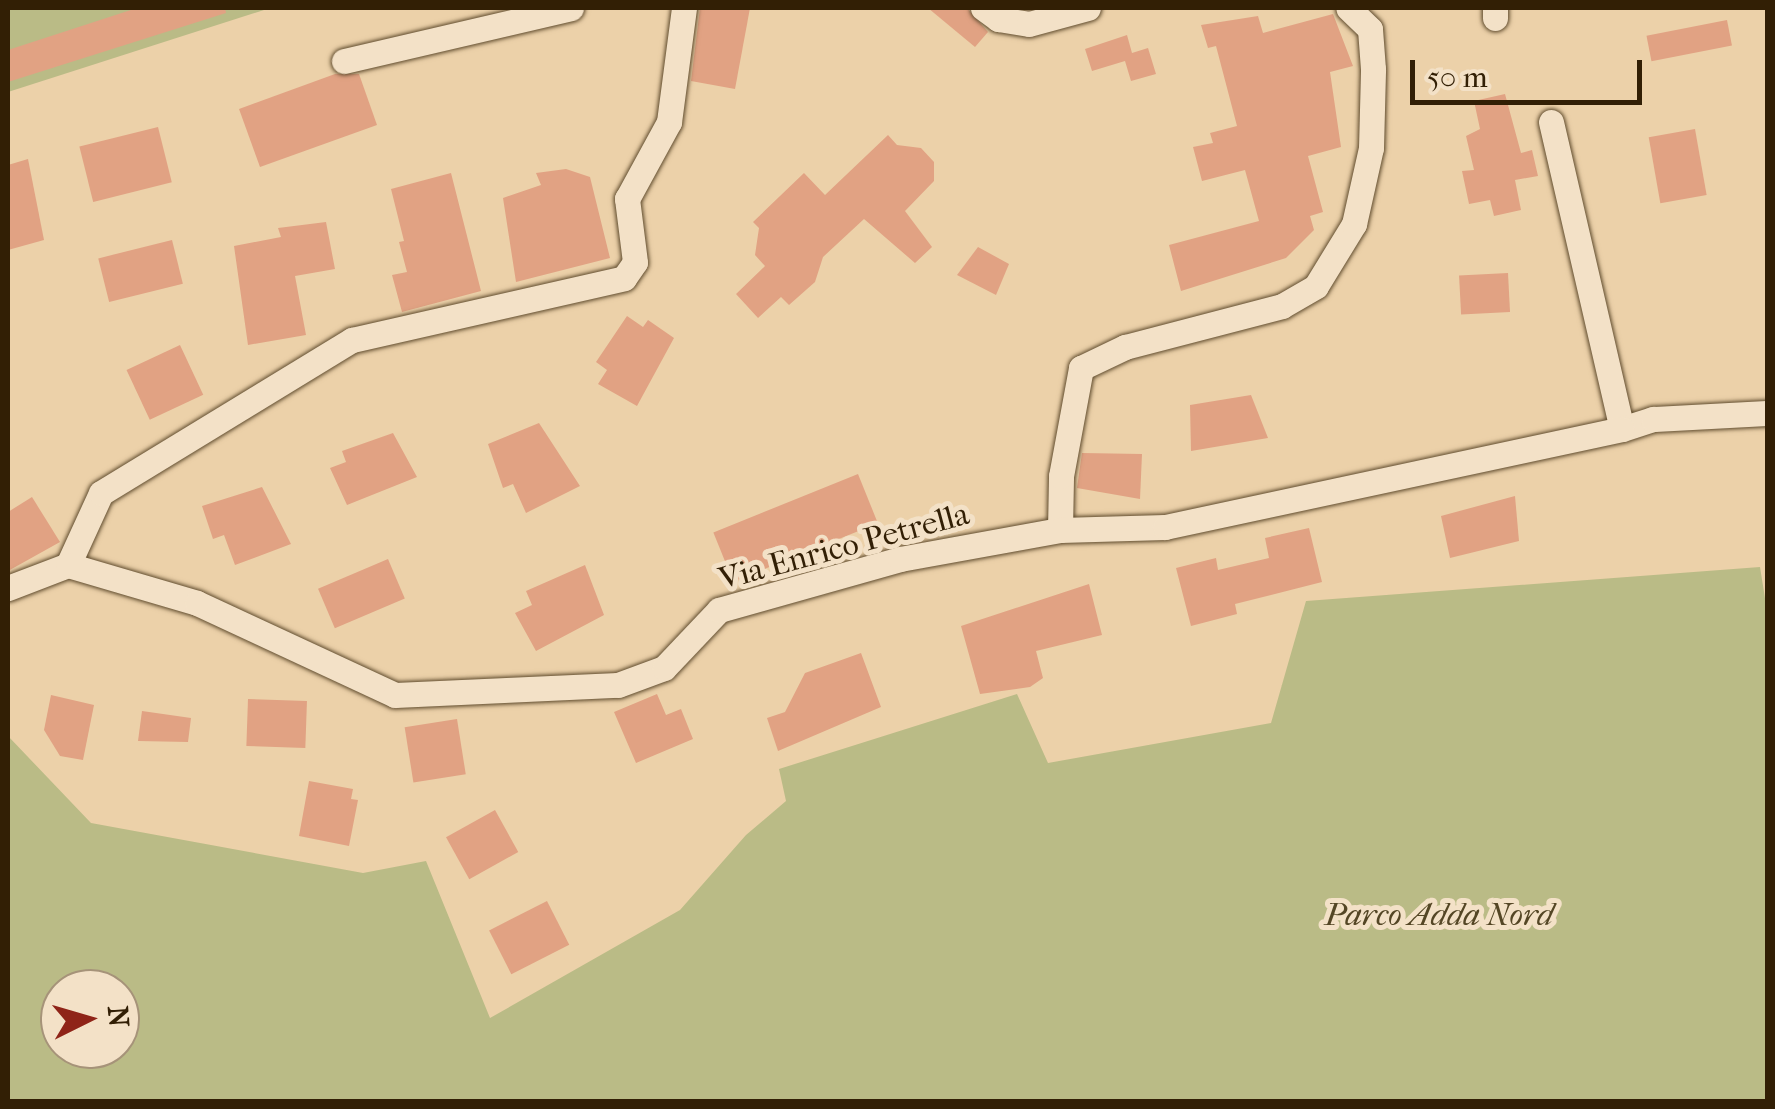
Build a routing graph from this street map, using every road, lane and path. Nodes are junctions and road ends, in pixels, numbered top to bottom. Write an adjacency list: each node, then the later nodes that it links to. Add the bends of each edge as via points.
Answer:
1 (571, 8): 6 (street)
2 (684, 8): 11 (street, via 669,122 628,199 635,262 624,278 352,340 102,493)
3 (984, 8): 4 (street, via 998,19 1029,24)
4 (1088, 8)
5 (1348, 8): 10 (street, via 1370,29 1374,68 1371,148 1354,224 1316,286 1282,306 1125,346 1081,368 1060,476)
6 (344, 61)
7 (1551, 122): 9 (street)
8 (1768, 413): 9 (street, Via Enrico Petrella, via 1653,419)
9 (1622, 429): 10 (street, Via Enrico Petrella, via 1165,527)
10 (1060, 530): 11 (street, Via Enrico Petrella, via 900,559 719,610 664,668 618,685 395,694 196,603)
11 (68, 565): 12 (street)
12 (8, 588)

